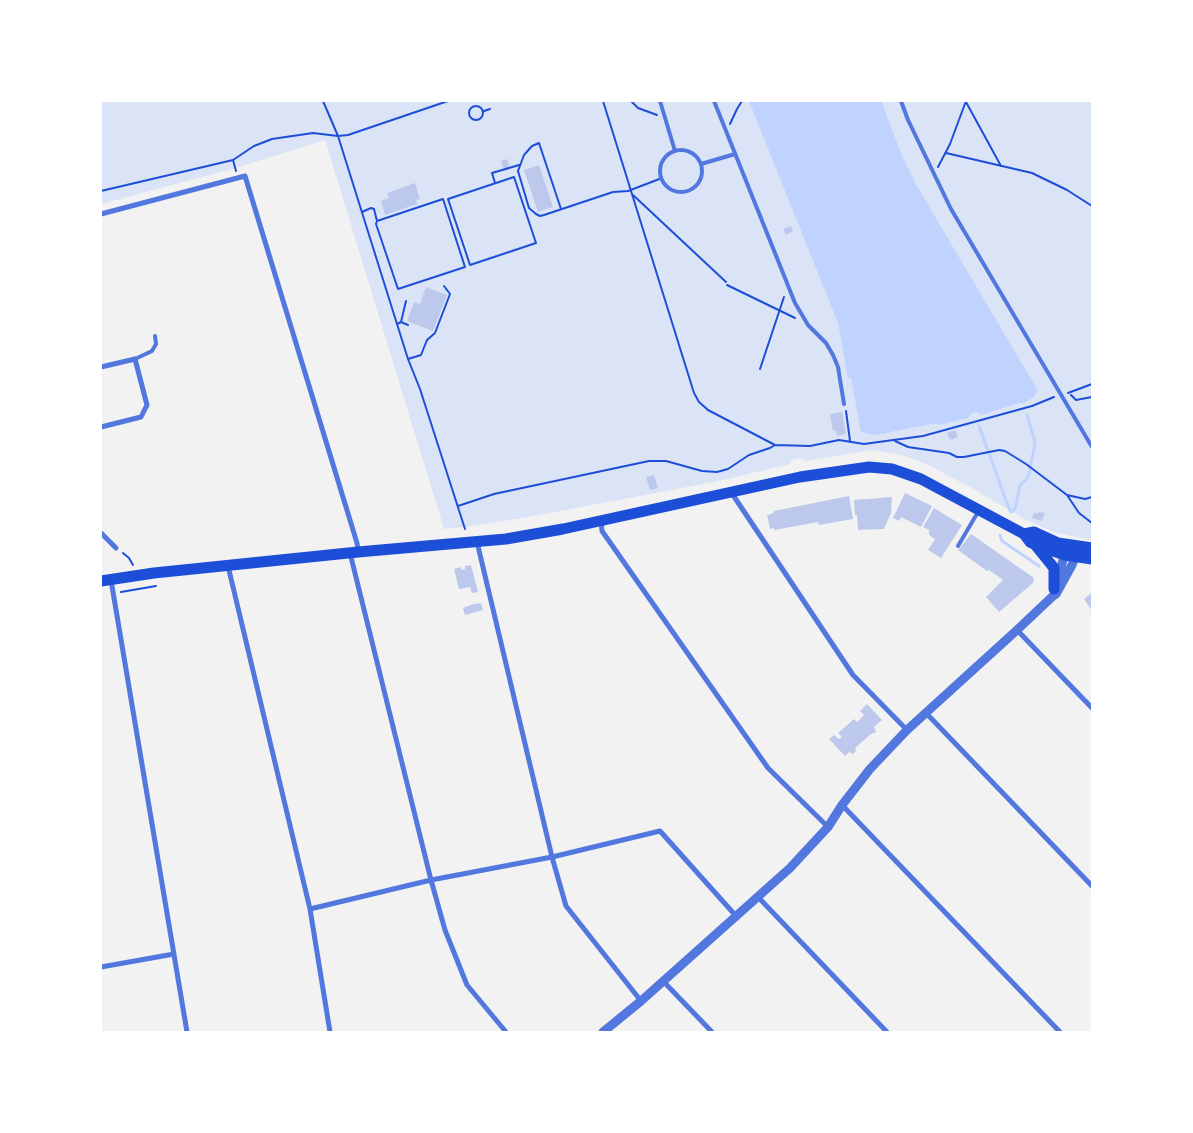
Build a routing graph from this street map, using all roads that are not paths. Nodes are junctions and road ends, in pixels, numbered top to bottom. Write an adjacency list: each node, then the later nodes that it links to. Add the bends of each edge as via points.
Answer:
1 (660, 101): 4 (lane)
2 (714, 101): 5 (lane)
3 (901, 101): 13 (lane, via 951,209)
4 (675, 151): 6 (lane, via 688,151); 6 (lane, via 664,159 660,171 670,189 677,192 691,189 699,181)
5 (735, 154): 6 (lane); 11 (lane, via 795,303 808,325 833,354)
6 (701, 164)
7 (101, 214): 25 (street, via 245,176 357,543)
8 (155, 336): 9 (lane, via 156,344 152,351)
9 (135, 359): 10 (street); 12 (street, via 147,405 141,417)
10 (101, 368)
11 (844, 404)
12 (101, 426)
13 (1092, 447)
14 (731, 492): 15 (main road, via 869,467 892,469 921,479); 16 (main road); 33 (street, via 854,675)
15 (979, 510): 18 (main road); 21 (lane)
16 (601, 521): 19 (main road); 35 (street, via 602,531 768,768)
17 (101, 533): 22 (street)
18 (1024, 534): 20 (main road); 24 (main road, via 1034,532)
19 (478, 542): 25 (main road); 36 (street)
20 (1036, 545): 24 (main road); 29 (main road, via 1054,568)
21 (958, 546)
22 (116, 548)
23 (1092, 548): 24 (main road)
24 (1071, 551): 26 (main road); 29 (street)
25 (354, 552): 27 (main road); 37 (street)
26 (1092, 559)
27 (228, 566): 28 (main road); 40 (street)
28 (106, 580): 42 (street)
29 (1053, 593): 30 (street)
30 (1017, 630): 31 (street); 32 (street)
31 (1092, 708)
32 (926, 713): 33 (street); 38 (street)
33 (906, 730): 34 (street)
34 (842, 805): 35 (street); 52 (street)
35 (828, 827): 39 (street)
36 (552, 857): 37 (street); 41 (street, via 660,831); 45 (street, via 566,906)
37 (431, 880): 40 (street); 48 (street, via 445,930 466,985)
38 (1092, 886)
39 (758, 897): 41 (street); 51 (street)
40 (310, 909): 47 (street)
41 (736, 916): 44 (street)
42 (174, 954): 43 (street); 46 (street)
43 (101, 967)
44 (663, 981): 45 (street); 50 (street)
45 (641, 1001): 49 (street)
46 (187, 1032)
47 (330, 1032)
48 (506, 1032)
49 (603, 1032)
50 (712, 1032)
51 (887, 1032)
52 (1060, 1032)

